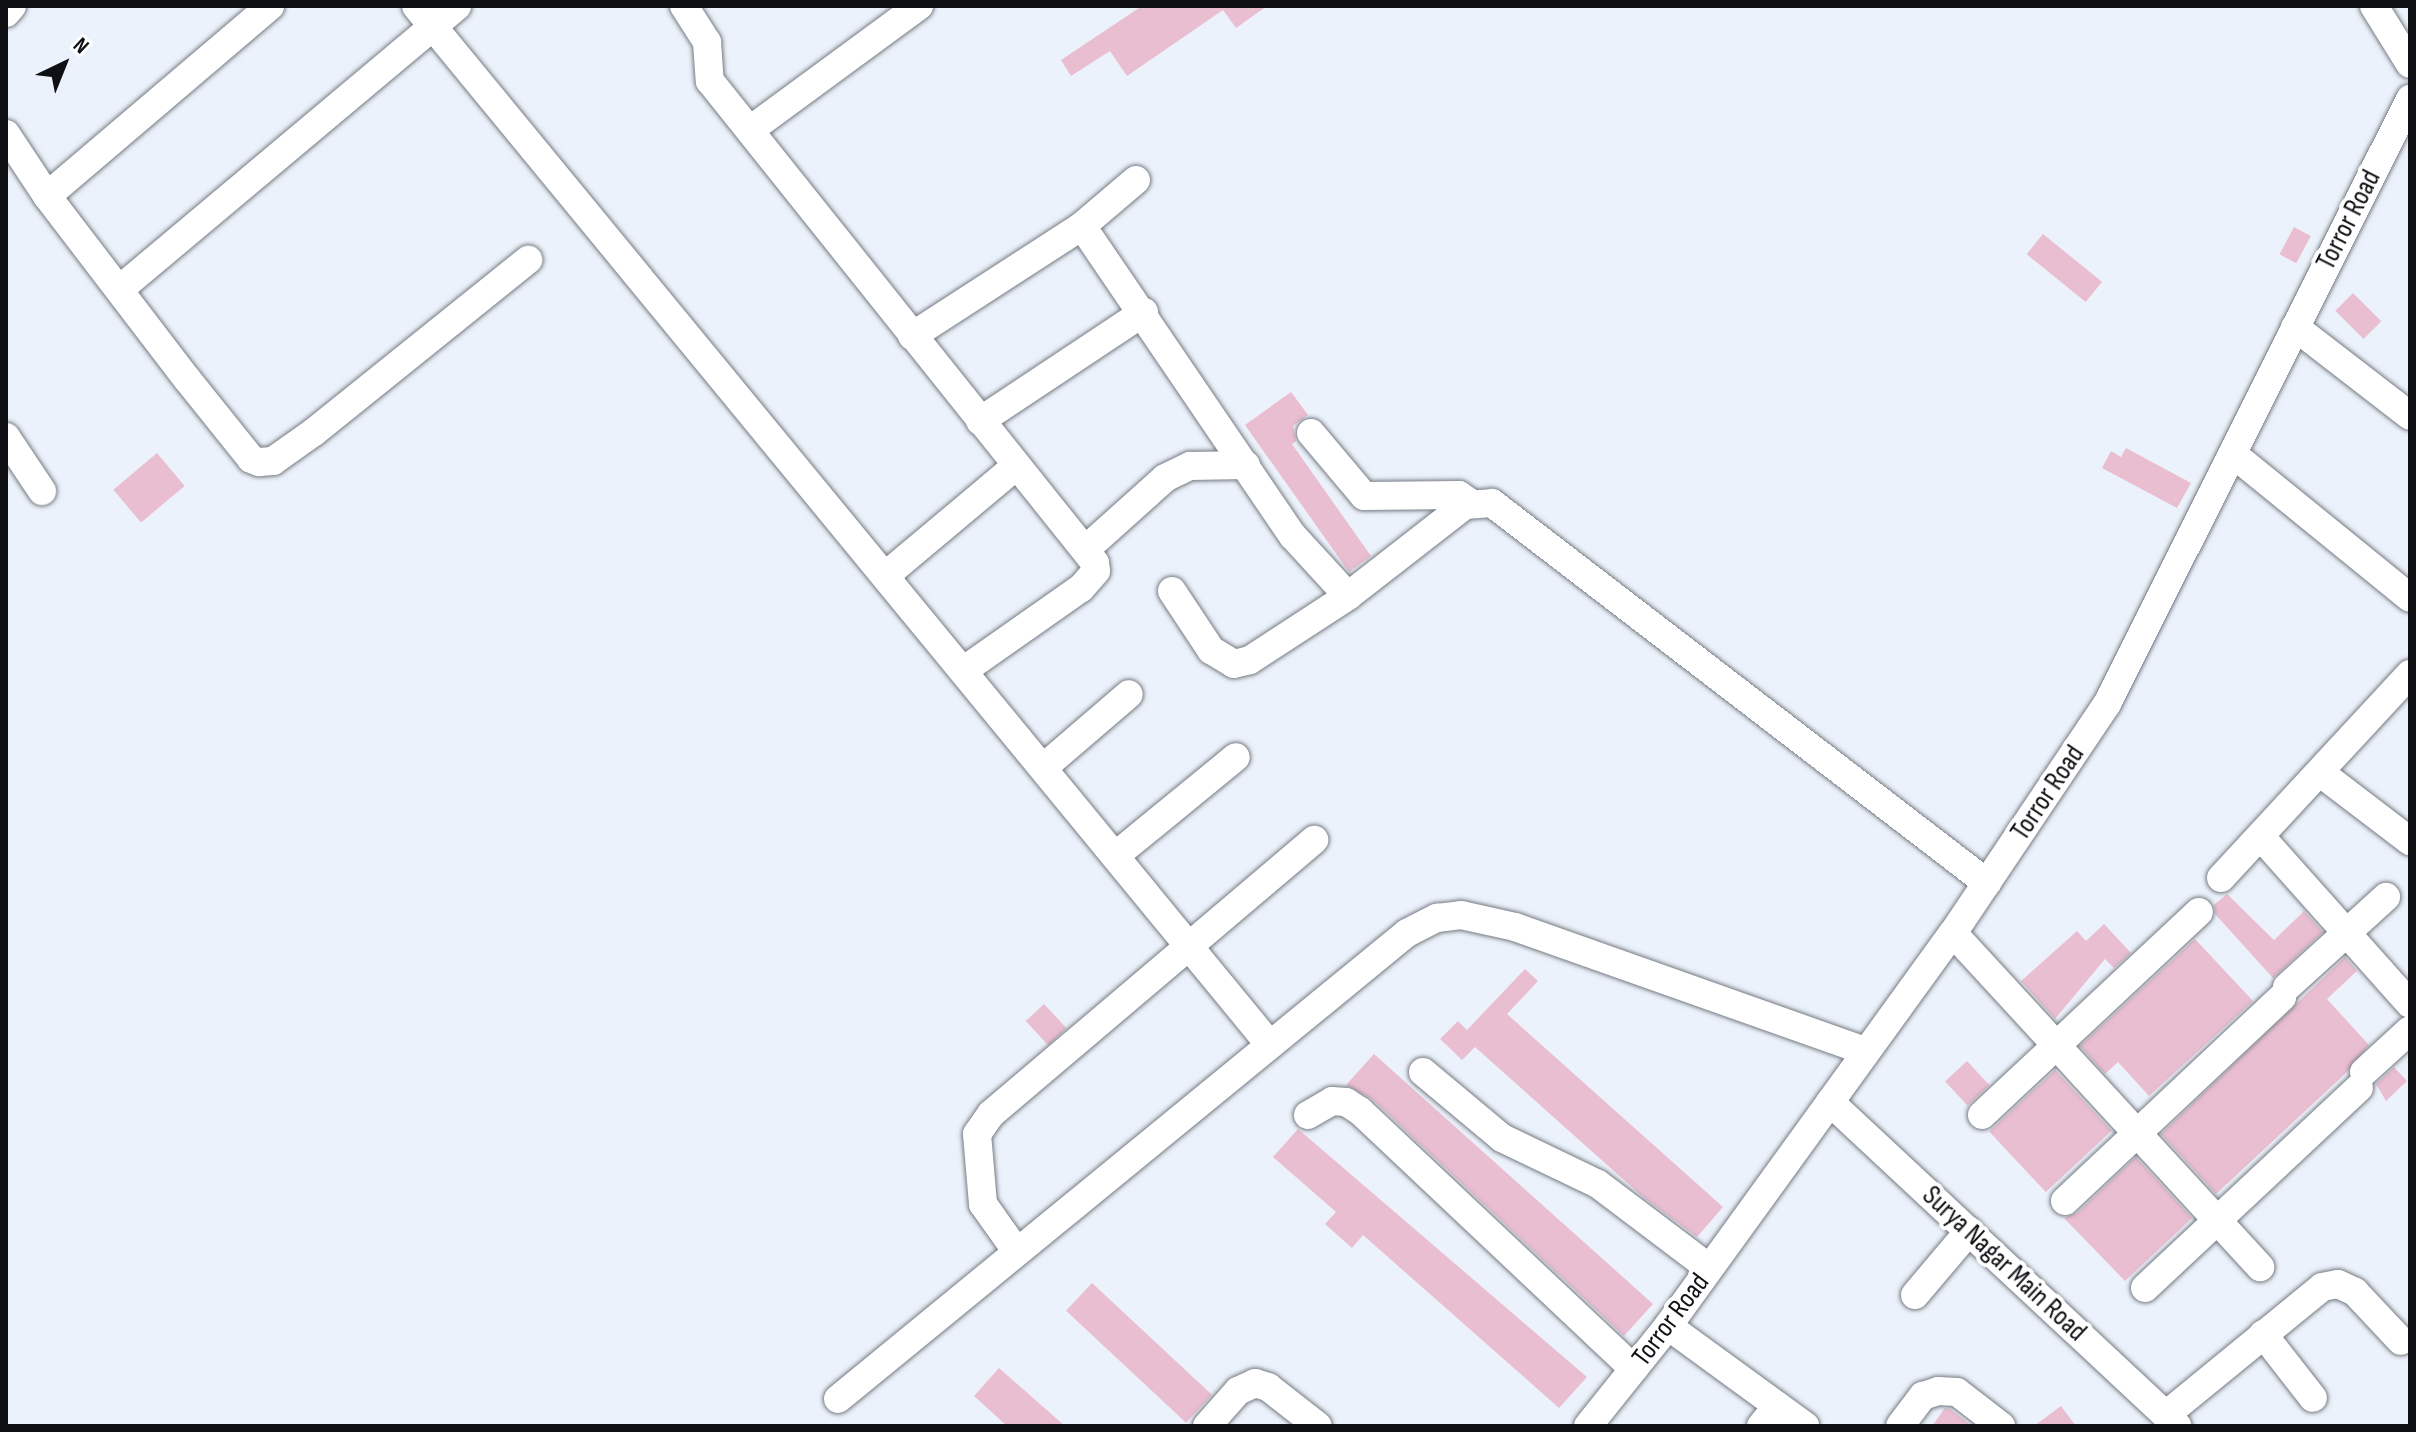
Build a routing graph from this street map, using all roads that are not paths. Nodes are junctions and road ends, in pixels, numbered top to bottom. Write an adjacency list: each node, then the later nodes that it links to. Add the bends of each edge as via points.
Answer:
1 (12, 6): 7 (street)
2 (270, 6): 14 (street)
3 (457, 6): 8 (street)
4 (684, 6): 11 (street, via 707,42 710,81)
5 (919, 6): 11 (street)
6 (2374, 6): 9 (street)
7 (6, 13)
8 (424, 16): 17 (street); 31 (street)
9 (2410, 64)
10 (2410, 99): 19 (street, Torror Road)
11 (750, 130): 20 (street)
12 (6, 134): 14 (street)
13 (1136, 180): 15 (street)
14 (47, 196): 17 (street)
15 (1082, 226): 18 (street); 20 (street)
16 (528, 260): 17 (street, via 314,432 266,463 251,459)
17 (120, 289)
18 (1144, 312): 22 (street); 26 (street)
19 (2295, 327): 21 (street); 25 (street, Torror Road)
20 (912, 336): 22 (street)
21 (2410, 416)
22 (980, 421): 27 (street)
23 (1311, 433): 29 (street, via 1364,496 1459,495)
24 (6, 437): 28 (street)
25 (2233, 454): 34 (street); 46 (street, Torror Road, via 2107,704)
26 (1246, 465): 30 (street, via 1190,466 1165,478); 33 (street, via 1293,536)
27 (1016, 466): 30 (street); 31 (street)
28 (42, 491)
29 (1471, 503): 33 (street); 46 (street, via 1492,503 1509,514)
30 (1086, 549): 35 (street, via 1095,563 1091,578)
31 (885, 576): 35 (street)
32 (1172, 591): 33 (street, via 1211,650 1234,664 1250,660)
33 (1348, 596)
34 (2410, 598)
35 (963, 671): 39 (street)
36 (2410, 674): 40 (street)
37 (1129, 694): 39 (street)
38 (1236, 757): 44 (street)
39 (1043, 768): 44 (street)
40 (2322, 774): 41 (street); 42 (street)
41 (2406, 829)
42 (2262, 838): 45 (street); 50 (street)
43 (1314, 840): 51 (street)
44 (1115, 856): 51 (street)
45 (2221, 878)
46 (1987, 883): 49 (street, Torror Road)
47 (2386, 897): 50 (street)
48 (2199, 912): 55 (street)
49 (1953, 933): 55 (street); 56 (street, Torror Road)
50 (2347, 933): 52 (street); 61 (street)
51 (1187, 943): 54 (street); 65 (street, via 991,1114 977,1134 983,1204)
52 (2410, 1004)
53 (2410, 1030): 63 (street)
54 (1270, 1045): 56 (street, via 1407,933 1437,918 1461,915 1515,927); 65 (street)
55 (2056, 1046): 60 (street); 61 (street)
56 (1865, 1051): 58 (street, Torror Road)
57 (1423, 1072): 67 (street, via 1502,1138 1598,1184)
58 (1830, 1102): 64 (street, Surya Nagar Main Road); 67 (street, Torror Road)
59 (1308, 1115): 73 (street, via 1332,1101 1360,1111)
60 (1982, 1115)
61 (2136, 1134): 62 (street); 63 (street)
62 (2065, 1201)
63 (2214, 1220): 66 (street); 68 (street)
64 (1969, 1231): 69 (street); 77 (street, Surya Nagar Main Road)
65 (1017, 1252): 75 (street)
66 (2260, 1267)
67 (1709, 1268): 70 (street, Torror Road)
68 (2145, 1288)
69 (1915, 1295)
70 (1668, 1326): 73 (street, Torror Road); 76 (street)
71 (2263, 1334): 72 (street, via 2322,1287 2338,1284 2355,1292); 74 (street); 77 (street)
72 (2401, 1341)
73 (1634, 1369): 80 (street, Torror Road)
74 (2313, 1398)
75 (838, 1399)
76 (1769, 1416): 81 (street)
77 (2172, 1420)
78 (1207, 1426): 79 (street, via 1238,1391 1255,1383)
79 (1318, 1426)
80 (1588, 1426)
81 (1805, 1426)
82 (1900, 1426): 83 (street, via 1923,1396 1938,1391 1957,1392)
83 (2001, 1426)

